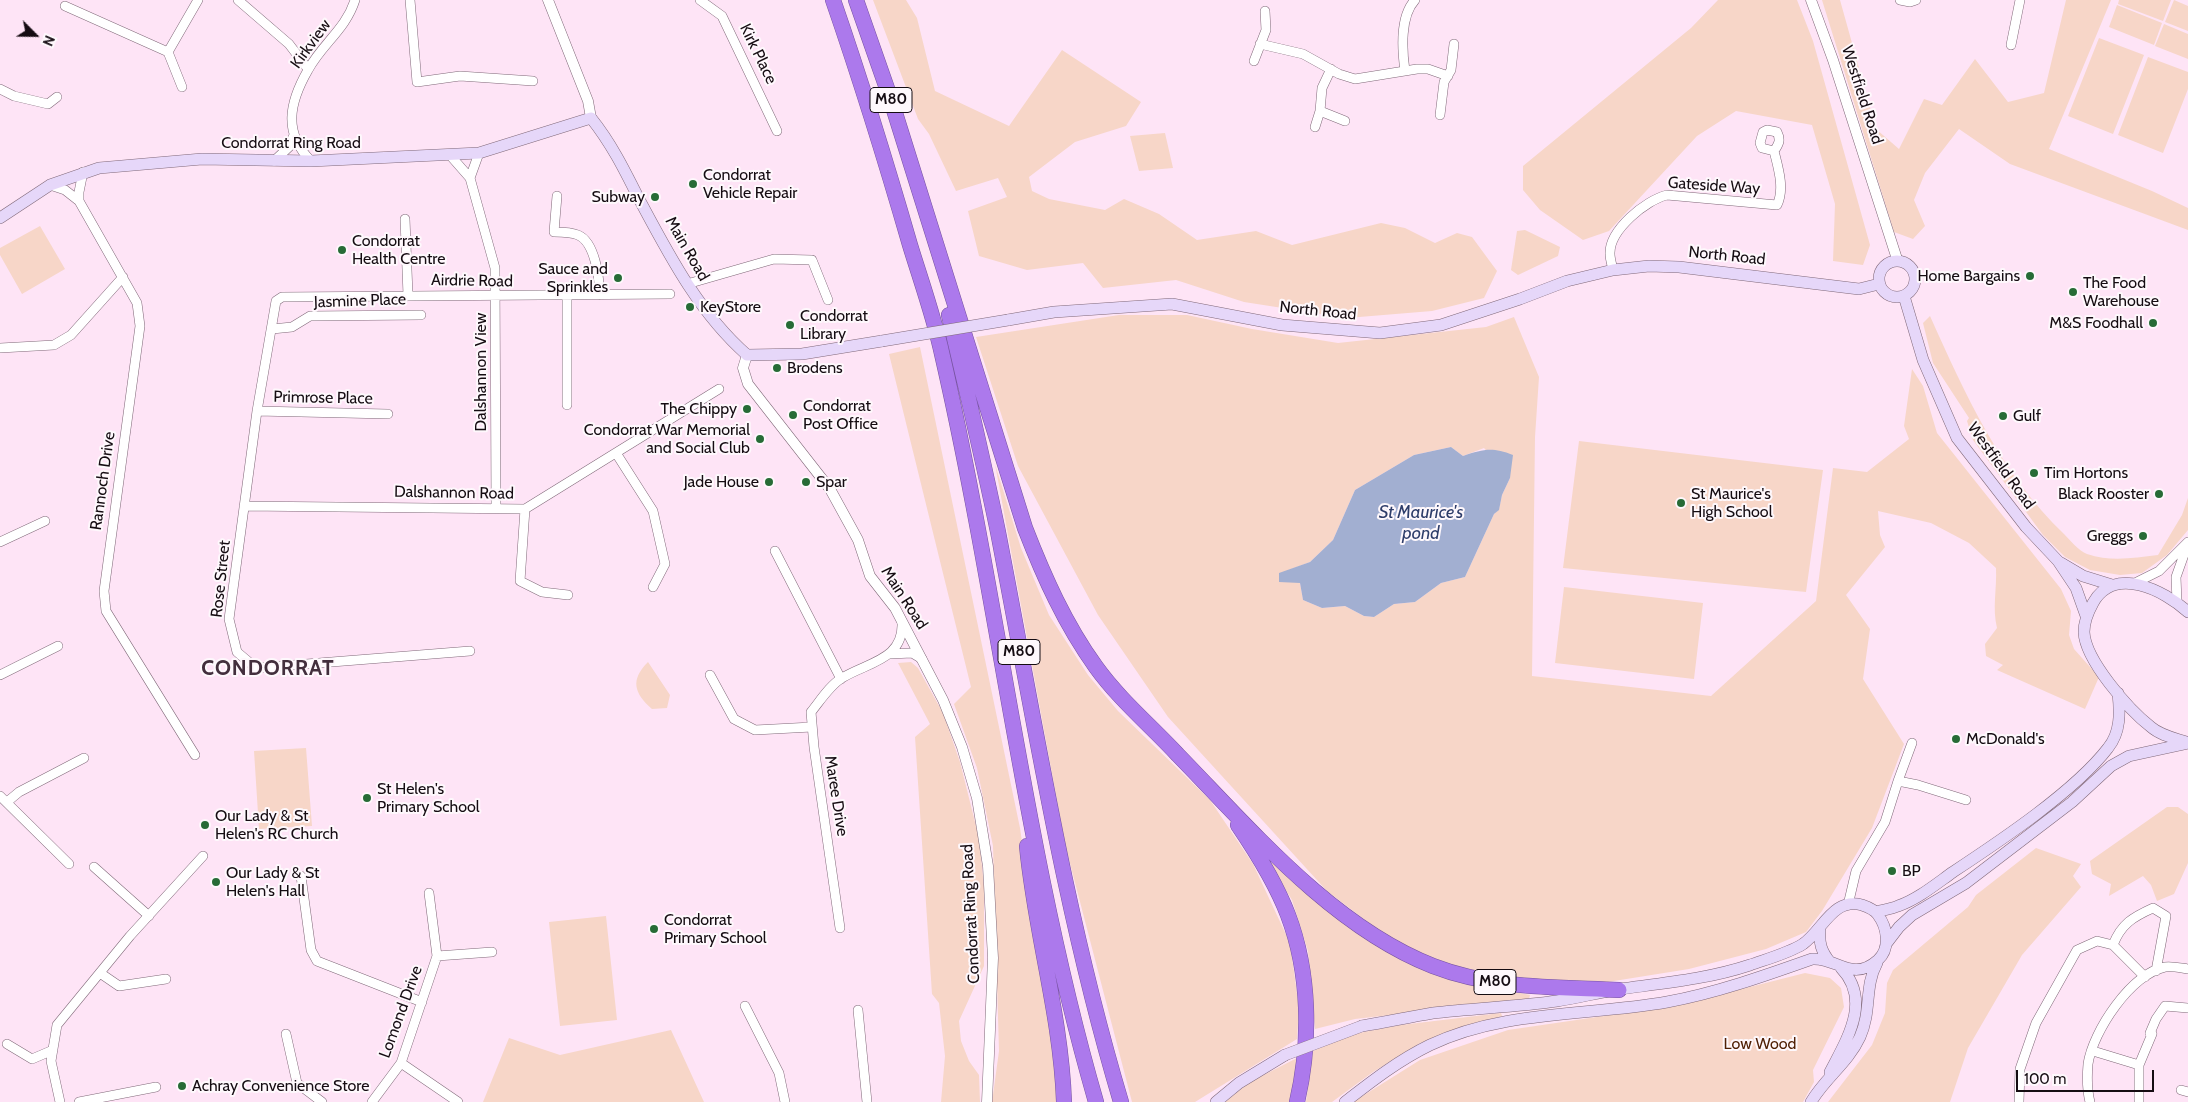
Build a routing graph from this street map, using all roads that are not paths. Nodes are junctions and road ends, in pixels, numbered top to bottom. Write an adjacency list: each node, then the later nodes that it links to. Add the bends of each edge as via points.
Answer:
1 (198, 0): 19 (street)
2 (238, 0): 21 (street, via 289,44)
3 (355, 0): 21 (street, Kirkview, via 341,29)
4 (410, 0): 25 (street, via 417,82 460,76)
5 (548, 0): 31 (street, Main Road, via 588,101)
6 (700, 0): 34 (street, Kirk Place, via 722,16)
7 (833, 0): 99 (highway, M80, via 868,101 942,351 982,546)
8 (856, 0): 46 (highway, M80)
9 (1416, 0): 23 (street, via 1408,8 1402,52)
10 (1811, 0): 49 (street, Westfield Road, via 1834,60)
11 (1900, 0): 12 (street)
12 (1916, 0)
13 (2020, 0): 18 (street)
14 (65, 6): 19 (street)
15 (1265, 11): 16 (street, via 1266,30)
16 (1260, 44): 20 (street); 22 (street, via 1303,54)
17 (1454, 44): 24 (street)
18 (2011, 46)
19 (168, 52): 26 (street)
20 (1254, 60)
21 (308, 69): 35 (street, Kirkview, via 290,116)
22 (1331, 69): 23 (street, via 1355,78); 29 (street, via 1322,88)
23 (1405, 71): 24 (street, via 1428,69)
24 (1448, 76): 30 (street, via 1444,82)
25 (533, 81)
26 (182, 87)
27 (0, 89): 28 (street, via 14,96 48,104)
28 (57, 97)
29 (1320, 111): 32 (street); 33 (street)
30 (1440, 115)
31 (591, 118): 37 (main road, Condorrat Ring Road); 52 (main road, Main Road, via 609,141)
32 (1345, 120)
33 (1315, 127)
34 (777, 131)
35 (293, 136): 39 (street, via 290,146); 40 (street, Kirkview)
36 (1774, 151): 50 (street, Gateside Way, via 1780,172 1777,205 1667,195 1657,198 1629,220 1613,241 1610,254)
37 (479, 153): 38 (main road, Condorrat Ring Road); 42 (street)
38 (449, 154): 40 (main road, Condorrat Ring Road); 42 (street, Dalshannon View)
39 (274, 161): 40 (main road, Condorrat Ring Road); 41 (main road, Condorrat Ring Road, via 202,159 119,165)
40 (311, 162)
41 (83, 172): 43 (main road, Condorrat Ring Road); 45 (street)
42 (470, 178): 59 (street, Dalshannon View, via 495,268)
43 (50, 185): 45 (street, Rannoch Drive, via 65,190); 47 (main road, Condorrat Ring Road)
44 (557, 196): 56 (street, via 554,232 574,234 583,239 597,267)
45 (79, 201): 51 (street, Rannoch Drive)
46 (922, 202): 104 (highway, M80, via 1024,528 1067,623 1097,668); 151 (highway, M80, via 978,440 1081,959)
47 (0, 218)
48 (405, 219): 55 (street)
49 (1897, 259): 53 (main road, via 1884,265 1878,277); 58 (main road, via 1909,265 1916,276 1915,286)
50 (1614, 270): 53 (main road, North Road, via 1679,267 1858,289); 65 (main road, North Road, bridge, via 1567,280 1441,325 1380,333 1282,325 1172,304 1054,312 802,354)
51 (123, 277): 64 (street, via 71,335 54,345); 100 (street, Rannoch Drive, via 137,303 140,326 104,591 106,611)
52 (687, 284): 60 (street, via 774,259 812,260); 65 (main road, Main Road, via 714,322)
53 (1879, 284): 58 (main road, via 1883,292 1894,298)
54 (670, 294): 56 (street, Airdrie Road)
55 (408, 295): 59 (street, Airdrie Road); 61 (street, Airdrie Road, via 282,297)
56 (600, 295): 57 (street, Airdrie Road)
57 (567, 296): 59 (street, Airdrie Road); 67 (street)
58 (1904, 296): 78 (main road, Westfield Road, via 1924,360 1957,438 2026,527)
59 (495, 297): 72 (street, Dalshannon View)
60 (828, 300)
61 (276, 301): 63 (street, Rose Street)
62 (421, 315): 63 (street, Jasmine Place, via 310,316 292,327)
63 (272, 329): 68 (street, Rose Street)
64 (0, 348)
65 (747, 354): 86 (street, Main Road, via 743,368 748,384 830,489 858,540 870,576)
66 (719, 389): 70 (street, Dalshannon Road)
67 (567, 405)
68 (257, 411): 69 (street, Primrose Place); 71 (street, Rose Street)
69 (388, 414)
70 (616, 453): 73 (street, Dalshannon Road); 81 (street, via 654,511 665,564)
71 (244, 506): 72 (street, Dalshannon Road); 88 (street, Rose Street, via 229,619 237,652 256,668)
72 (496, 508): 73 (street, Dalshannon Road)
73 (525, 509): 82 (street, via 520,581 542,592)
74 (45, 521): 75 (street)
75 (0, 542)
76 (2188, 543): 79 (street, via 2159,571); 83 (street, via 2176,577)
77 (775, 551): 93 (street)
78 (2058, 561): 80 (main road, Westfield Road, via 2083,576); 85 (main road, Westfield Road, via 2076,588)
79 (2135, 583): 80 (main road); 83 (main road)
80 (2112, 585): 85 (main road, via 2096,597)
81 (653, 587)
82 (568, 595)
83 (2174, 596): 84 (main road)
84 (2188, 612)
85 (2086, 616): 94 (main road, via 2084,632 2087,646)
86 (902, 620): 89 (street, via 903,634 899,645); 90 (street, Main Road)
87 (58, 646): 91 (street)
88 (470, 651)
89 (890, 654): 90 (street, via 912,654); 93 (street, Maree Drive)
90 (922, 659): 95 (street, Main Road)
91 (0, 675)
92 (710, 675): 96 (street, via 734,719 755,730)
93 (841, 679): 96 (street, Maree Drive, via 811,712)
94 (2118, 693): 98 (main road, via 2151,727); 112 (main road, via 2119,724 2109,748 2071,784 1983,852 1918,896)
95 (943, 700): 148 (street, Condorrat Ring Road, via 977,798 988,866 993,958)
96 (812, 727): 114 (street, Maree Drive)
97 (1912, 743): 102 (street)
98 (2188, 743): 116 (main road, via 2129,756 2111,766 2072,802 1966,883 1912,915)
99 (1017, 747): 149 (highway, M80, via 1031,888 1055,1011); 150 (highway, M80, via 1051,927)
100 (195, 755)
101 (84, 758): 103 (street)
102 (1898, 781): 105 (street); 111 (street, via 1885,822 1856,871)
103 (3, 799): 107 (street)
104 (1221, 799): 128 (highway, M80, via 1332,906 1364,930 1407,955 1460,975 1494,982); 153 (highway, M80, via 1262,860 1288,915 1303,967 1306,1041)
105 (1966, 800)
106 (203, 856): 113 (street)
107 (69, 864)
108 (94, 867): 113 (street)
109 (302, 876): 129 (street, via 311,950 317,961)
110 (429, 893): 119 (street, Lomond Drive)
111 (1848, 905): 112 (main road, via 1860,905); 115 (main road, via 1838,908)
112 (1876, 912): 116 (main road, via 1886,927)
113 (148, 916): 125 (street)
114 (840, 928)
115 (1820, 930): 121 (main road, via 1819,941); 128 (main road, via 1802,945 1750,965 1688,981)
116 (1886, 944): 120 (main road)
117 (2113, 945): 124 (street, via 2118,932 2130,919 2153,908 2166,916); 126 (street); 156 (street, via 2096,941 2077,950 2036,1023 2020,1069)
118 (492, 952): 119 (street, Lomond Drive)
119 (437, 956): 129 (street, Lomond Drive)
120 (1880, 959): 122 (main road, via 1858,970); 139 (main road, via 1871,974 1868,1018 1859,1039 1843,1064)
121 (1830, 962): 122 (main road); 154 (main road, via 1822,958 1812,959 1742,983 1666,1002 1487,1025 1410,1055)
122 (1841, 968): 139 (main road, via 1851,978 1856,1008 1850,1033)
123 (2188, 969): 124 (street, via 2166,967)
124 (2156, 971): 126 (street)
125 (100, 973): 127 (street, via 119,986); 135 (street, via 56,1025)
126 (2145, 977): 136 (street, via 2111,1013)
127 (166, 979)
128 (1619, 990): 152 (main road, bridge, via 1558,1001 1433,1013 1362,1026 1285,1055 1239,1083)
129 (422, 1002): 137 (street, Lomond Drive)
130 (745, 1006): 146 (street, via 779,1073)
131 (2188, 1008): 138 (street, via 2165,1006 2156,1019)
132 (858, 1010): 147 (street)
133 (286, 1034): 143 (street, via 297,1083)
134 (7, 1044): 135 (street, via 32,1059)
135 (53, 1050): 141 (street, via 51,1061)
136 (2092, 1051): 138 (street); 157 (street, via 2088,1062)
137 (401, 1063): 144 (street, Lomond Drive); 145 (street)
138 (2139, 1064): 158 (street)
139 (1826, 1080): 155 (main road)
140 (156, 1087): 142 (street)
141 (60, 1102)
142 (79, 1102)
143 (322, 1102)
144 (372, 1102)
145 (458, 1102)
146 (785, 1102)
147 (867, 1102)
148 (986, 1102)
149 (1064, 1102)
150 (1096, 1102)
151 (1121, 1102)
152 (1216, 1102)
153 (1297, 1102)
154 (1345, 1102)
155 (1811, 1102)
156 (2019, 1102)
157 (2090, 1102)
158 (2139, 1102)

